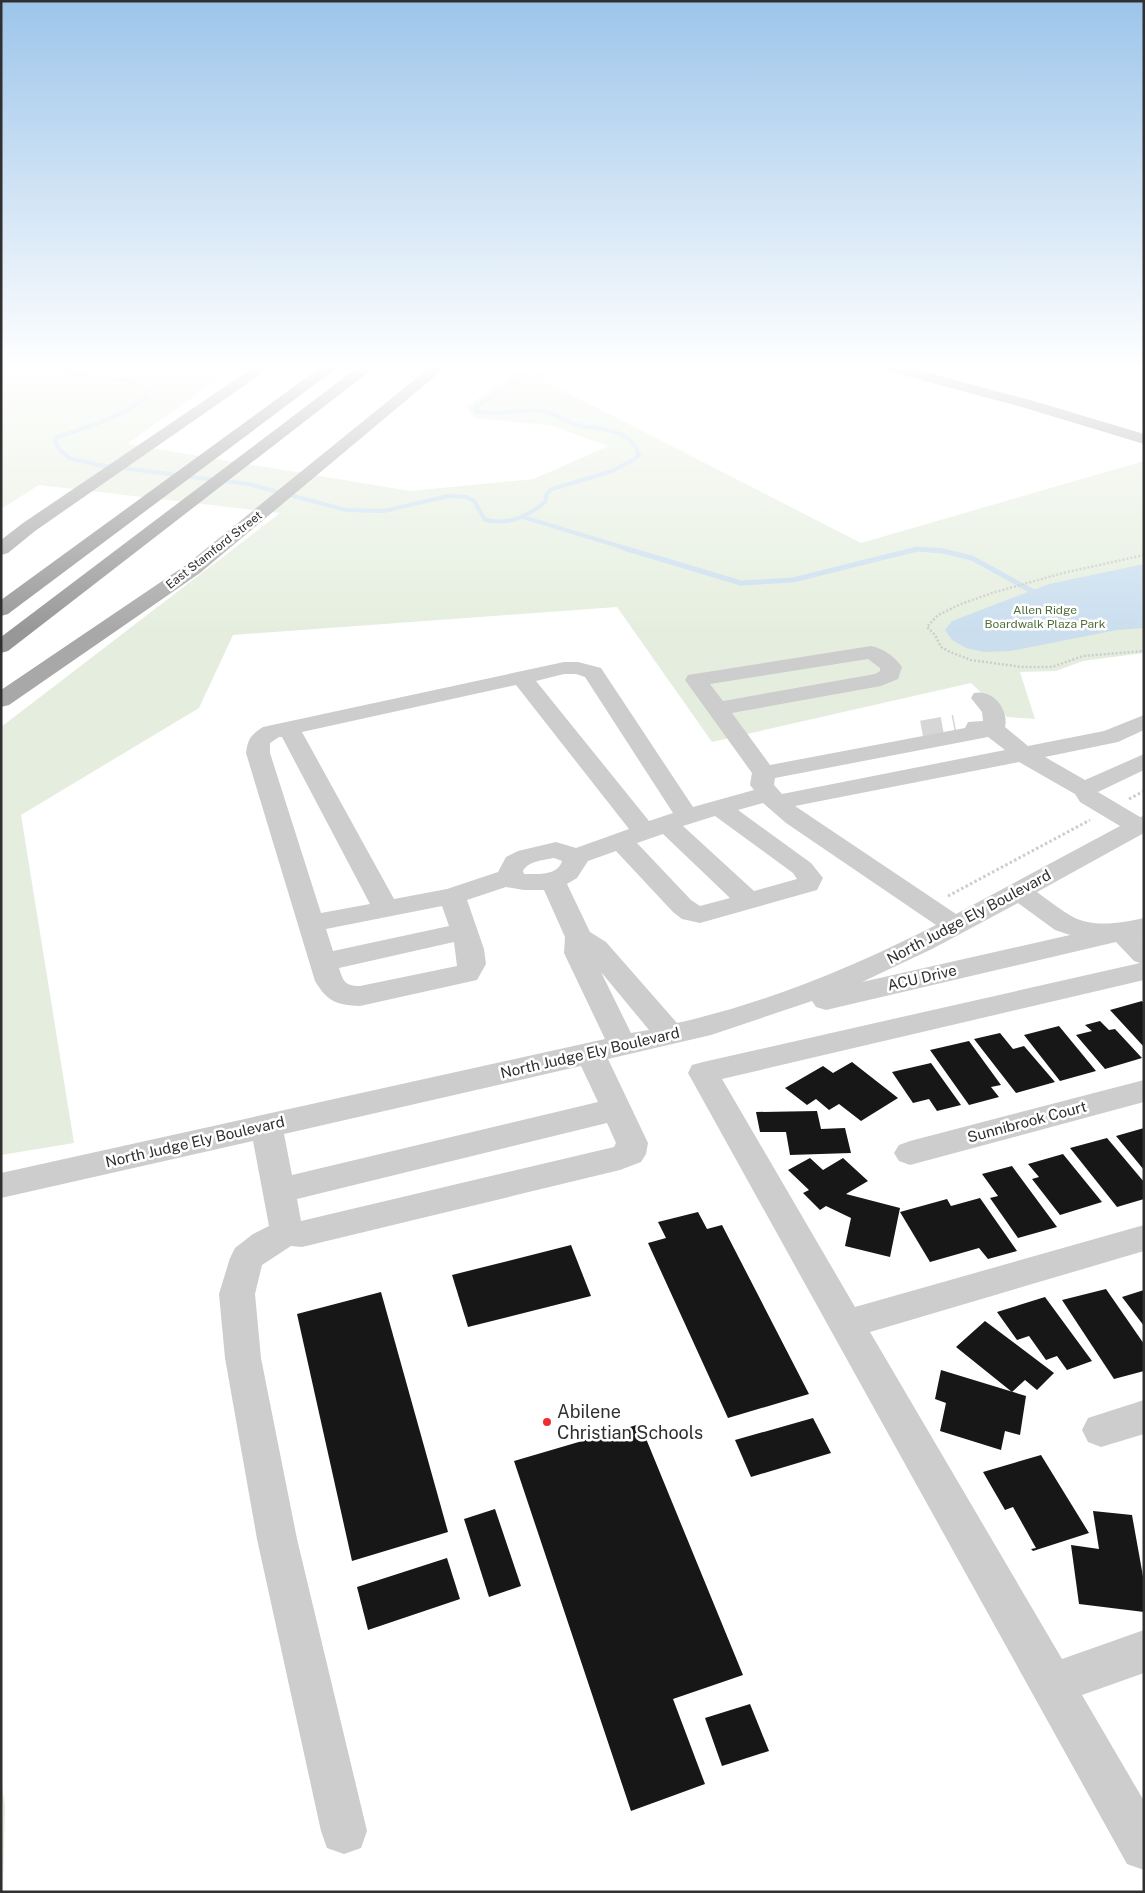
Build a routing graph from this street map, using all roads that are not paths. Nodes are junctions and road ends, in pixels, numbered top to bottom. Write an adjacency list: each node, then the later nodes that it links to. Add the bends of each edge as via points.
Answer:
1 (135, 455): 5 (main road)
2 (213, 455): 6 (highway)
3 (254, 455): 7 (highway)
4 (332, 455): 10 (main road, East Stamford Street, via 193,569)
5 (1, 549)
6 (1, 610)
7 (1, 647)
8 (522, 678): 14 (street); 22 (street); 22 (street, via 564,668 593,673)
9 (982, 698): 15 (street, via 995,713)
10 (1, 700)
11 (717, 709): 11 (street, via 881,679 890,674 891,667 871,652 696,680); 19 (street)
12 (1144, 722): 16 (street, via 1110,737)
13 (955, 725): 15 (street)
14 (288, 729): 30 (street); 31 (street, via 271,732 259,740 258,753)
15 (992, 729): 16 (street); 19 (street, via 914,738)
16 (1023, 754): 18 (street); 19 (street, via 812,794)
17 (1144, 761): 18 (street)
18 (1084, 789): 21 (street, via 1100,792)
19 (770, 790): 20 (street); 32 (street, via 795,818)
20 (719, 807): 22 (street); 29 (street, via 802,868 810,878 808,884)
21 (1138, 816): 27 (street, North Judge Ely Boulevard)
22 (666, 823): 23 (street); 29 (street)
23 (620, 840): 24 (street); 29 (street, via 691,913 700,915)
24 (576, 857): 25 (street, via 556,850 527,856 515,862 510,871); 26 (street, via 575,866 569,874)
25 (513, 876): 26 (street, via 515,881); 28 (street)
26 (552, 881): 35 (street)
27 (1019, 892): 32 (street, North Judge Ely Boulevard); 33 (street, via 1065,924 1086,931)
28 (452, 896): 30 (street); 34 (street)
29 (750, 902)
30 (386, 909): 31 (street)
31 (312, 923): 37 (street)
32 (954, 925): 39 (street, North Judge Ely Boulevard, via 889,959 803,995)
33 (1133, 930): 36 (street); 39 (street, ACU Drive)
34 (464, 931): 37 (street); 37 (street, via 472,964 467,973 454,976 360,996 343,996 333,988)
35 (579, 937): 40 (street, via 596,948); 41 (street, via 578,953)
36 (1144, 955)
37 (323, 962)
38 (1144, 971): 51 (street, via 703,1073)
39 (701, 1028): 40 (street, North Judge Ely Boulevard)
40 (670, 1035): 41 (street, North Judge Ely Boulevard)
41 (622, 1045): 42 (street, North Judge Ely Boulevard)
42 (590, 1053): 44 (street); 45 (street, North Judge Ely Boulevard)
43 (1144, 1091): 46 (street, Sunnibrook Court)
44 (616, 1109): 48 (street); 49 (street, via 632,1143 630,1154 620,1158 302,1234)
45 (266, 1125): 47 (street, North Judge Ely Boulevard); 48 (street)
46 (910, 1152)
47 (1, 1186)
48 (280, 1191): 49 (street)
49 (287, 1232): 56 (street, via 247,1258 237,1294 243,1358 277,1538)
50 (1144, 1238): 51 (street)
51 (846, 1324): 55 (street)
52 (1144, 1418): 53 (street)
53 (1102, 1430)
54 (1144, 1651): 55 (street)
55 (1052, 1684): 57 (street)
56 (344, 1831)
57 (1144, 1847)

